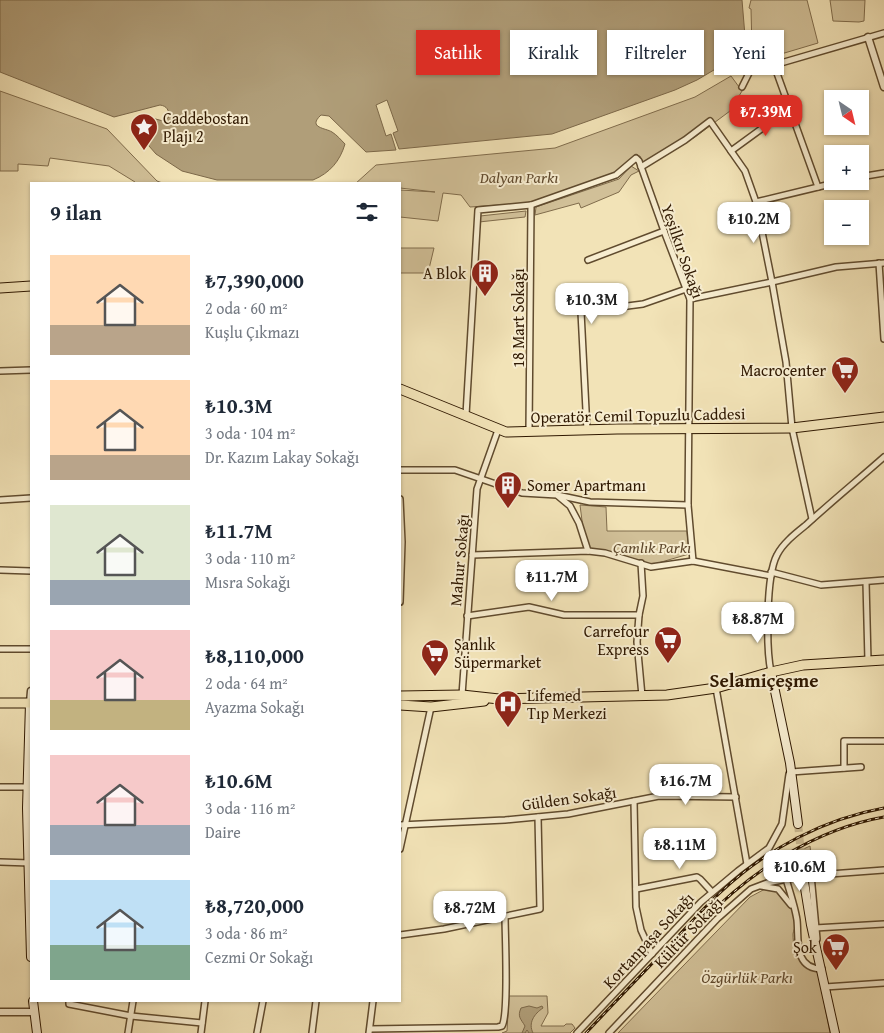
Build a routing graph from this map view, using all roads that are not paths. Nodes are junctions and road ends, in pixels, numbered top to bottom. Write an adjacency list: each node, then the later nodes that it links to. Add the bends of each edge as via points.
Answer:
1 (884, 33): 2 (street)
2 (868, 37): 3 (street); 7 (street)
3 (784, 62)
4 (748, 75): 6 (street)
5 (778, 75): 8 (street)
6 (742, 87)
7 (884, 87)
8 (790, 108): 9 (street); 14 (street)
9 (731, 150): 10 (street, via 710,121); 15 (street, via 745,171)
10 (641, 166): 16 (street, via 636,158 616,175); 17 (street, Yeşilkır Sokağı)
11 (884, 173): 12 (street)
12 (869, 176)
13 (824, 186): 14 (street)
14 (818, 187): 15 (street)
15 (756, 202): 20 (street)
16 (531, 205): 29 (street, via 478,210); 35 (street, 18 Mart Sokağı)
17 (664, 232): 18 (street); 23 (street, Yeşilkır Sokağı)
18 (588, 260)
19 (882, 263): 20 (street, via 836,267); 25 (street)
20 (772, 282): 24 (street); 31 (street, via 786,362)
21 (30, 286): 22 (main road)
22 (0, 288)
23 (686, 289): 24 (street, Yeşilkır Sokağı); 34 (street, via 643,304 581,312)
24 (690, 299): 32 (street, Yeşilkır Sokağı)
25 (884, 339)
26 (30, 370): 27 (street)
27 (0, 371)
28 (401, 389): 29 (main road, Operatör Cemil Topuzlu Caddesi)
29 (466, 415): 33 (main road, Operatör Cemil Topuzlu Caddesi)
30 (884, 417): 31 (main road, Operatör Cemil Topuzlu Caddesi)
31 (792, 428): 32 (main road, Operatör Cemil Topuzlu Caddesi); 43 (street)
32 (689, 429): 34 (main road, Operatör Cemil Topuzlu Caddesi); 42 (street, Yeşilkır Sokağı)
33 (498, 430): 35 (main road, Operatör Cemil Topuzlu Caddesi); 38 (street, Mahur Sokağı)
34 (587, 430): 35 (main road, Operatör Cemil Topuzlu Caddesi)
35 (529, 432)
36 (884, 458): 43 (street)
37 (401, 470): 38 (street, via 455,470)
38 (481, 478): 39 (street, via 522,493); 45 (street, Mahur Sokağı)
39 (557, 495): 42 (street, via 590,502); 44 (street, via 570,506)
40 (30, 498): 41 (street)
41 (0, 500)
42 (688, 505): 46 (street, Yeşilkır Sokağı)
43 (812, 519): 50 (street, via 779,551)
44 (588, 551): 45 (street); 47 (street)
45 (472, 555): 54 (street, Mahur Sokağı)
46 (692, 561): 47 (street, via 651,567); 50 (street)
47 (641, 564): 53 (street, via 643,587)
48 (0, 570): 49 (street)
49 (30, 571)
50 (771, 574): 52 (street, via 821,585); 59 (street, via 768,615)
51 (884, 580): 52 (street)
52 (866, 582): 58 (street)
53 (639, 615): 54 (street, via 564,615 529,607); 63 (street)
54 (467, 616): 61 (street, Mahur Sokağı)
55 (0, 649): 56 (street)
56 (30, 649)
57 (884, 660): 58 (main road)
58 (868, 661): 59 (main road, via 803,665)
59 (770, 672): 60 (main road); 73 (main road)
60 (716, 688): 63 (main road); 76 (street)
61 (462, 695): 62 (main road); 64 (main road)
62 (401, 696)
63 (642, 697): 64 (main road)
64 (499, 699): 68 (main road)
65 (0, 703): 66 (main road)
66 (30, 703)
67 (401, 705): 68 (main road)
68 (431, 707): 80 (street)
69 (884, 741): 72 (street, via 844,741)
70 (30, 745): 74 (main road)
71 (861, 767): 72 (street)
72 (844, 768): 73 (street)
73 (791, 770): 79 (main road); 85 (street, Kortanpaşa Sokağı, via 781,826 768,849)
74 (29, 787): 75 (street); 82 (main road)
75 (0, 788)
76 (736, 797): 77 (street, Gülden Sokağı, via 660,796); 85 (street)
77 (634, 801): 78 (street, Gülden Sokağı); 91 (street)
78 (538, 817): 80 (street, Gülden Sokağı); 95 (street, via 540,908)
79 (798, 824)
80 (403, 825): 81 (street)
81 (401, 841)
82 (30, 853): 84 (main road)
83 (0, 862): 84 (street)
84 (30, 863)
85 (747, 864): 93 (street, Kortanpaşa Sokağı)
86 (884, 870): 87 (street, Kültür Sokağı)
87 (811, 875): 88 (street, Kültür Sokağı); 97 (street)
88 (784, 879): 90 (street, Kültür Sokağı); 92 (street, via 777,884); 94 (street)
89 (804, 882): 97 (main road)
90 (756, 886): 92 (street); 122 (street, Kültür Sokağı, via 721,915)
91 (636, 889): 93 (street, via 696,877); 99 (street, via 640,924)
92 (779, 890): 94 (street)
93 (712, 892): 99 (street, Kortanpaşa Sokağı)
94 (794, 910): 100 (street, via 800,955 810,966)
95 (504, 916): 98 (street); 114 (street, via 505,1018)
96 (884, 924): 97 (street)
97 (814, 928): 100 (main road)
98 (401, 935)
99 (652, 954): 121 (street, Kortanpaşa Sokağı)
100 (822, 969): 102 (main road)
101 (884, 983): 102 (street)
102 (826, 987): 123 (main road)
103 (32, 1002): 111 (main road)
104 (69, 1002): 112 (street)
105 (133, 1002): 112 (street)
106 (205, 1002): 113 (street)
107 (262, 1002): 119 (street)
108 (316, 1002): 120 (street)
109 (373, 1002): 115 (street)
110 (0, 1012): 111 (street)
111 (33, 1012): 116 (main road)
112 (131, 1016): 113 (street); 117 (street)
113 (202, 1023): 118 (street)
114 (498, 1030): 115 (street)
115 (370, 1031)
116 (37, 1033)
117 (128, 1033)
118 (201, 1033)
119 (257, 1033)
120 (312, 1033)
121 (578, 1033)
122 (609, 1033)
123 (835, 1033)

